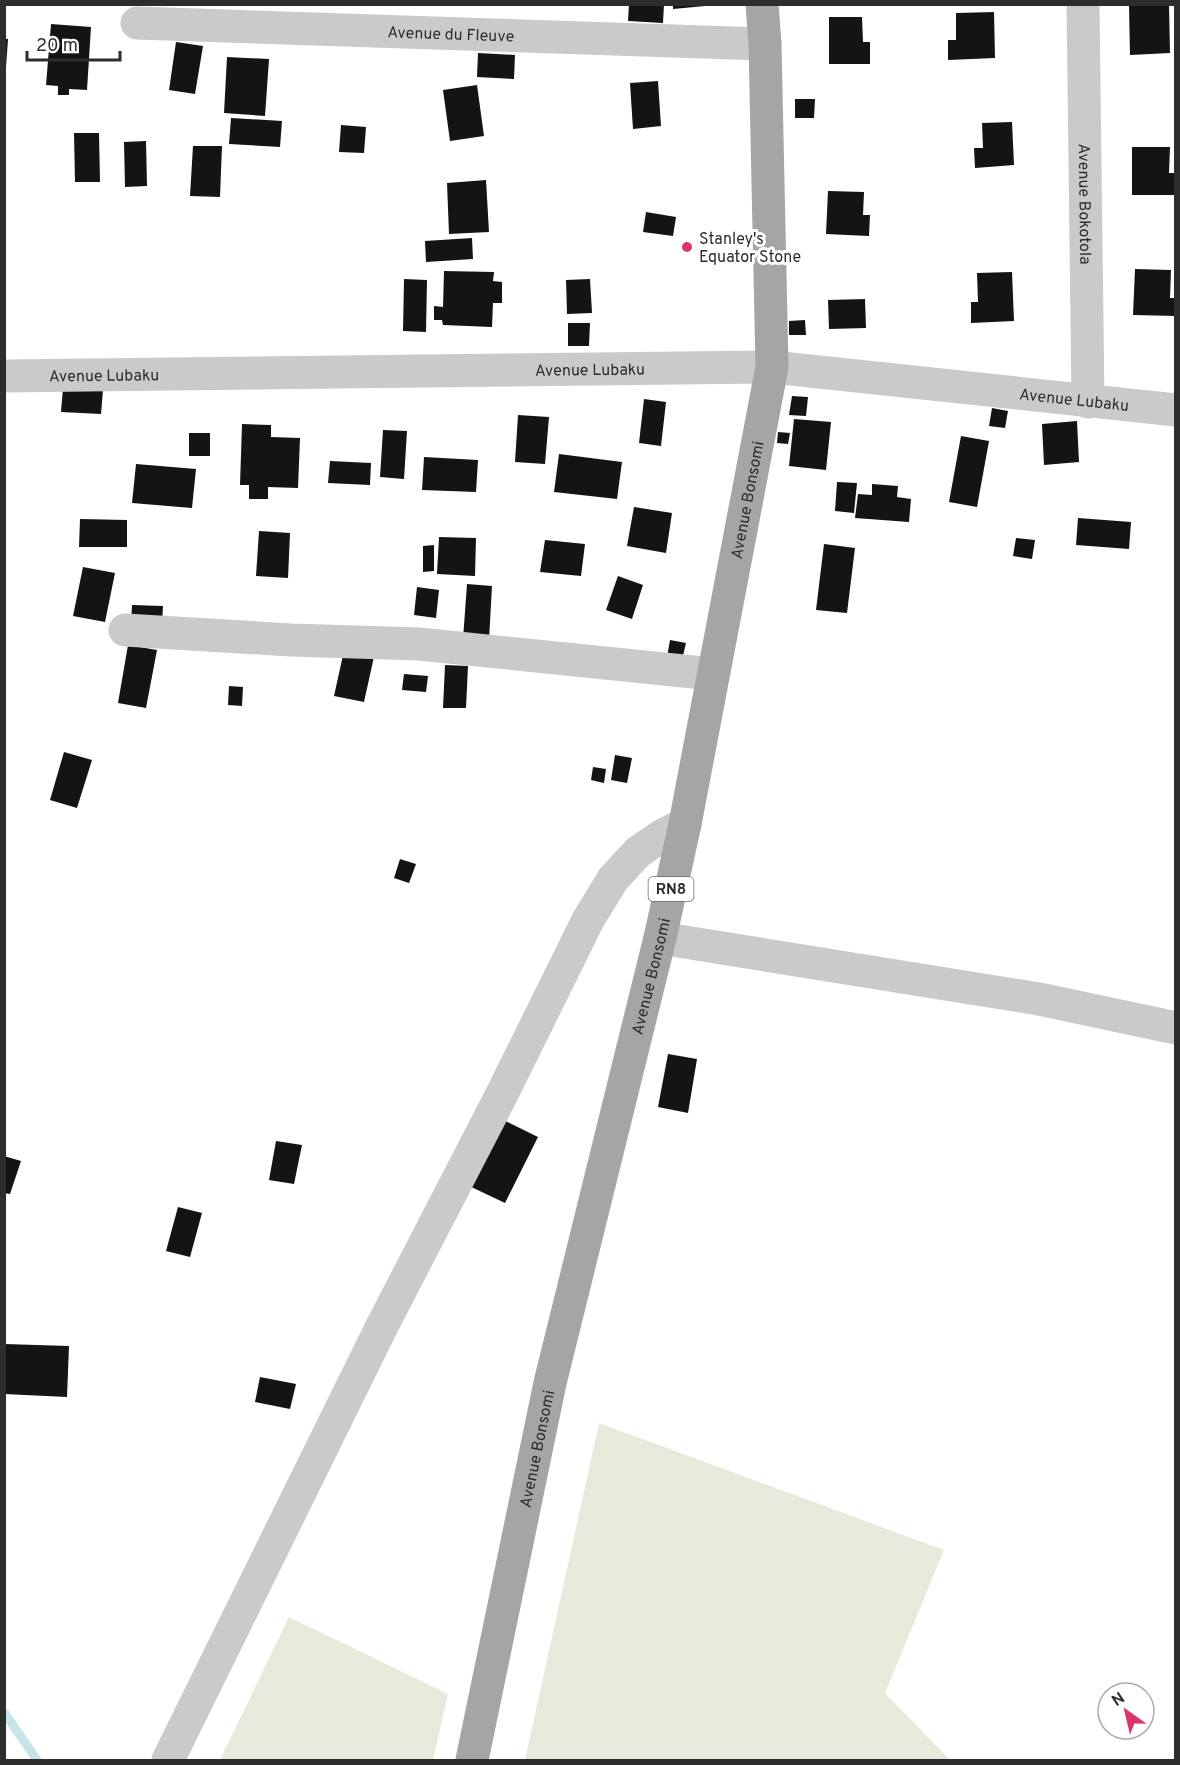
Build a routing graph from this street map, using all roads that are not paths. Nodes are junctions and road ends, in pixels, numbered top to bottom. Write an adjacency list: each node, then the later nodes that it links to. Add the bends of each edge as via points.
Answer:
1 (762, 4): 4 (main road, Avenue Bonsomi / RN8)
2 (1083, 4): 7 (street, Avenue Bokotola)
3 (137, 23): 4 (street, Avenue du Fleuve)
4 (765, 44): 5 (main road, Avenue Bonsomi / RN8)
5 (772, 367): 6 (street, Avenue Lubaku); 7 (street, Avenue Lubaku); 10 (main road, Avenue Bonsomi / RN8)
6 (4, 376)
7 (1088, 402): 8 (street, Avenue Lubaku)
8 (1176, 411)
9 (125, 630): 10 (street, via 419,644)
10 (714, 674): 11 (main road, Avenue Bonsomi / RN8)
11 (685, 824): 12 (main road, Avenue Bonsomi / RN8); 14 (street, via 638,852 613,879 588,920)
12 (660, 938): 13 (street, via 1039,999); 15 (main road, Avenue Bonsomi / RN8, via 550,1383)
13 (1176, 1028)
14 (168, 1761)
15 (471, 1761)

